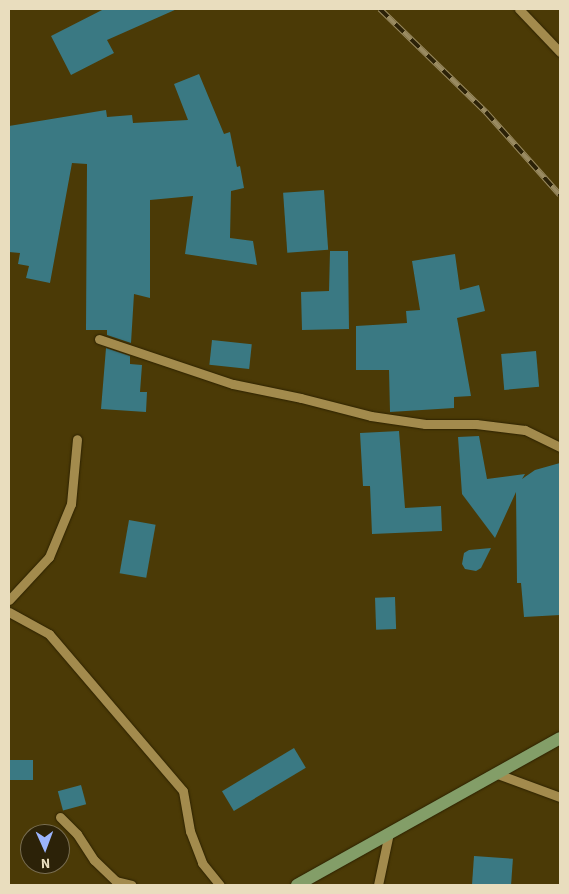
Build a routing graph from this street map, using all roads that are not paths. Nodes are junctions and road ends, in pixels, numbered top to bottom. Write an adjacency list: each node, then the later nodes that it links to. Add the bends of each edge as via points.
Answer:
1 (519, 9): 2 (street)
2 (560, 52)
3 (99, 339): 5 (street, via 233,384 398,420 525,430)
4 (77, 439): 6 (street, via 70,504 49,557)
5 (560, 447)
6 (9, 600)
7 (9, 612): 14 (street, via 49,634 183,792 190,831 202,863)
8 (560, 738): 9 (main road)
9 (495, 773): 10 (street); 12 (main road)
10 (560, 797)
11 (60, 817): 13 (street, via 77,834 94,860 116,881)
12 (389, 833): 15 (main road); 16 (street)
13 (132, 885)
14 (220, 885)
15 (297, 885)
16 (378, 885)

